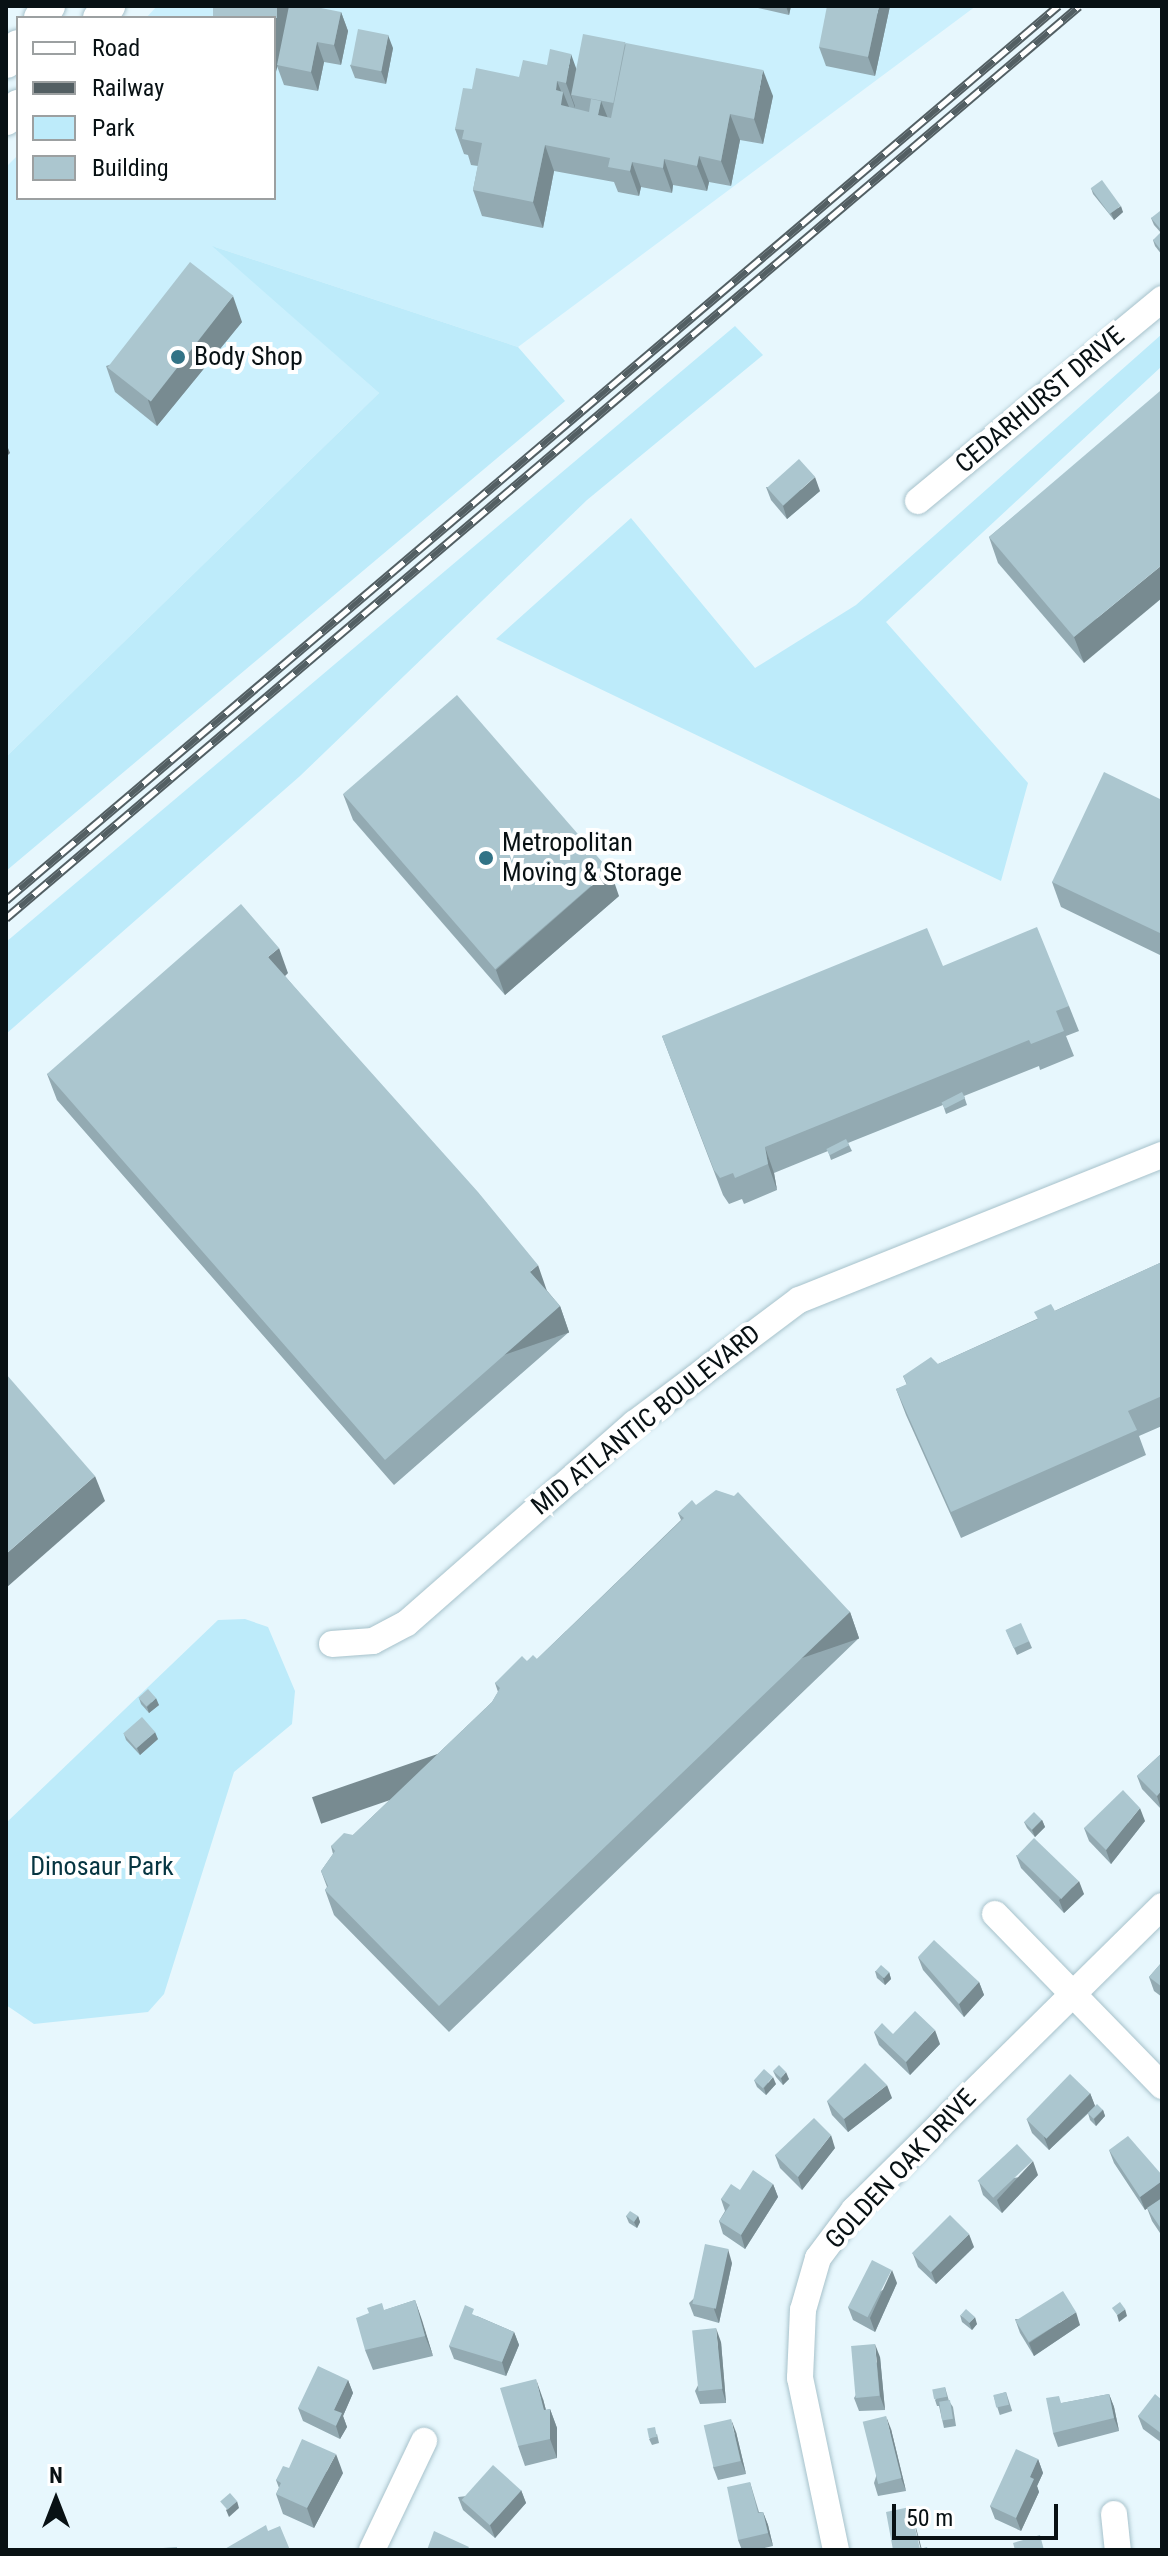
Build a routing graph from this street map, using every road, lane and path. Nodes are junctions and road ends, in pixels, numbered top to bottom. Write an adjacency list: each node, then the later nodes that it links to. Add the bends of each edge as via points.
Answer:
1 (1162, 299): 2 (street, CEDARHURST DRIVE)
2 (918, 501)
3 (1162, 1155): 4 (street, MID ATLANTIC BOULEVARD, via 799,1300 646,1414 407,1623 373,1641)
4 (332, 1644)
5 (1162, 1906): 7 (street, GOLDEN OAK DRIVE)
6 (995, 1914): 7 (street)
7 (1075, 1991): 8 (street); 12 (street, GOLDEN OAK DRIVE, via 854,2210 818,2258 803,2310 800,2378)
8 (1162, 2086)
9 (424, 2441): 11 (street)
10 (1114, 2514): 13 (street)
11 (372, 2550)
12 (836, 2550)
13 (1118, 2550)

